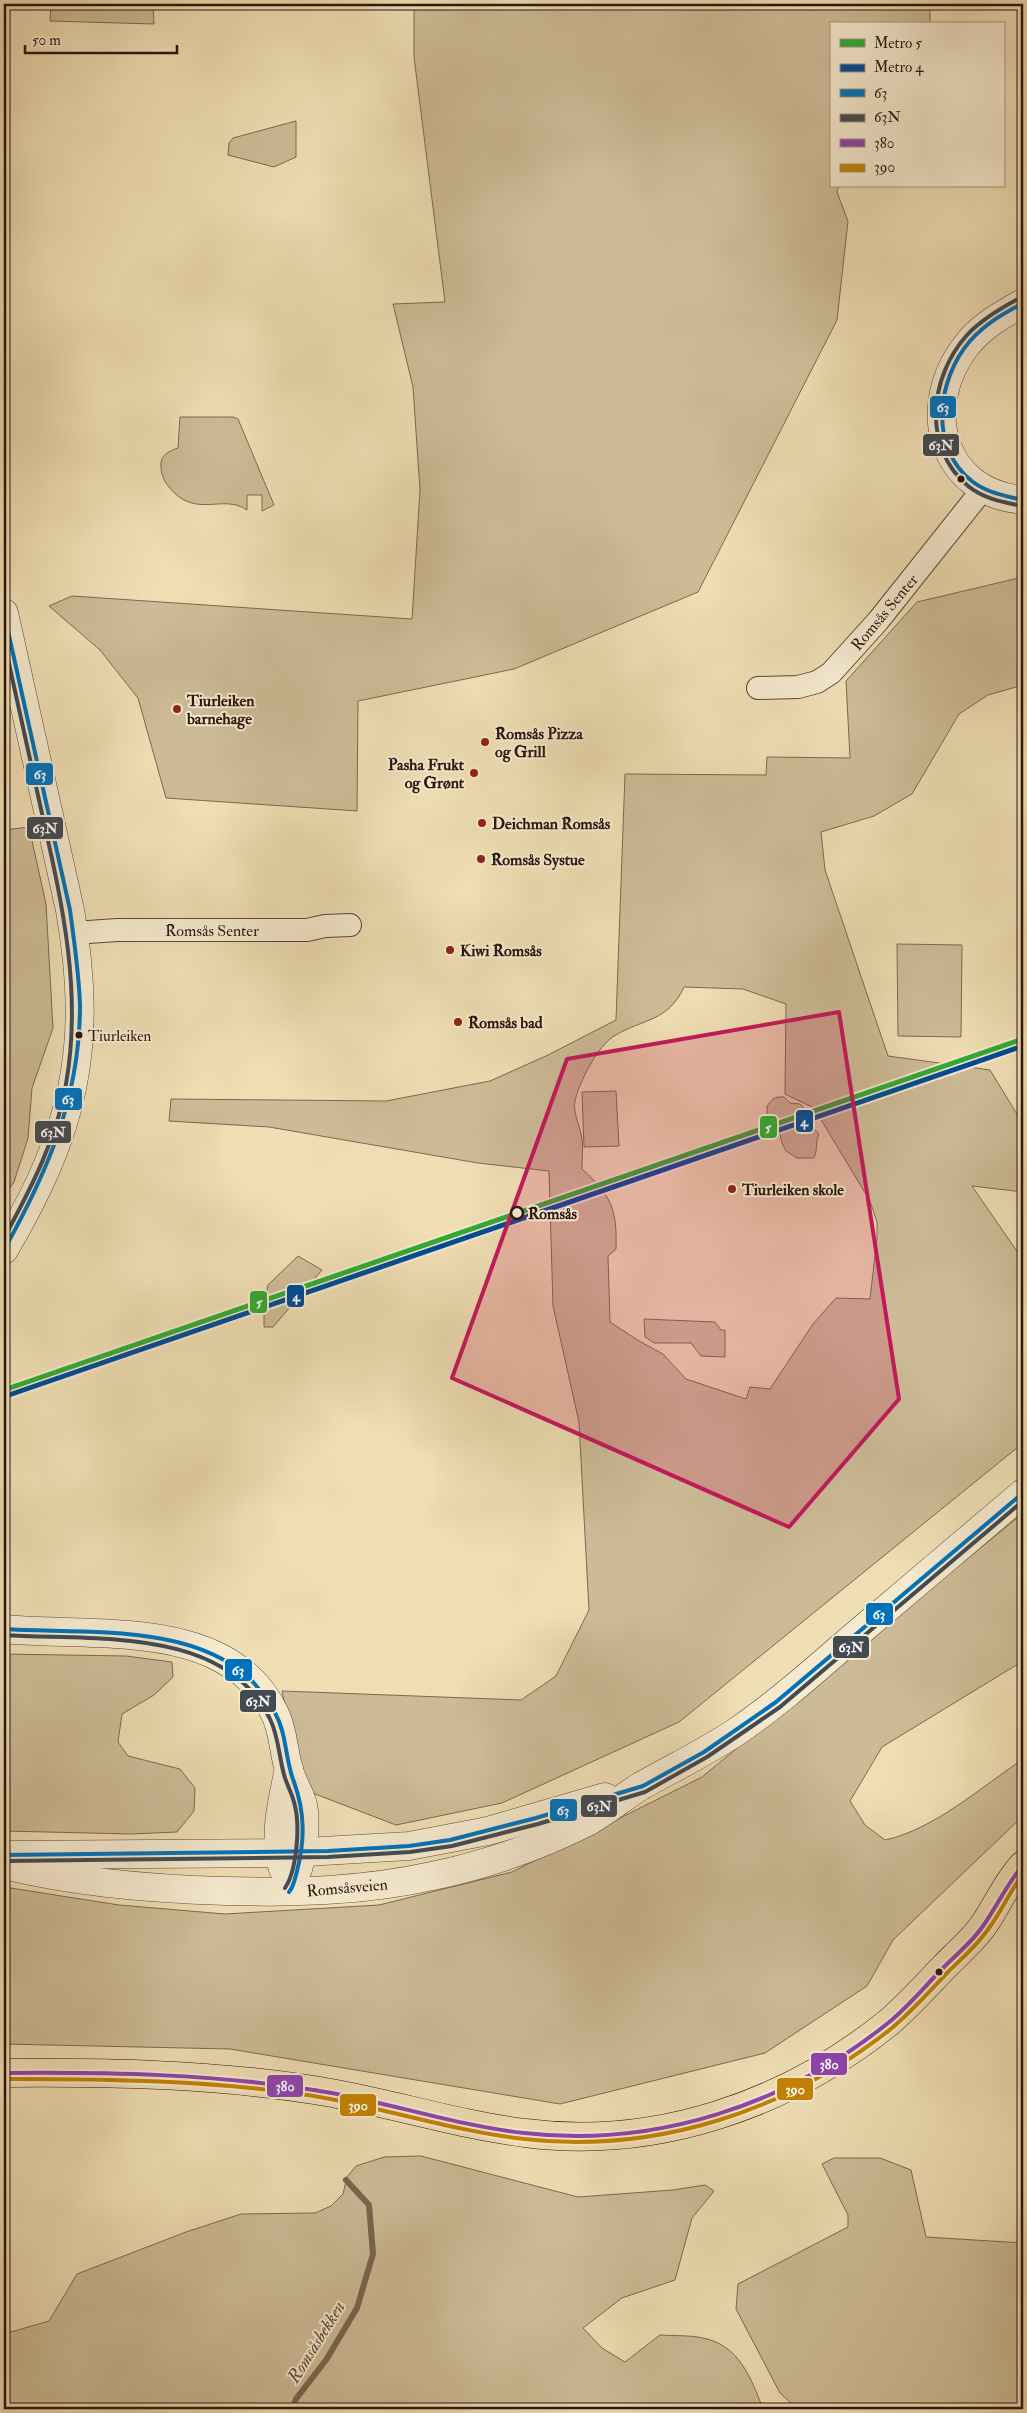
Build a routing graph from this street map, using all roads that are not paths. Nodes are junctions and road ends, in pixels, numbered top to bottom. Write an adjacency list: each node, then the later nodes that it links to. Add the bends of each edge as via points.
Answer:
1 (1023, 303): 2 (street, via 984,328 966,345 953,366 941,400 942,427 950,452 963,473)
2 (983, 489): 3 (street, via 995,495); 5 (street, Romsås Senter, via 878,621 831,672 804,686)
3 (1023, 500)
4 (4, 613): 7 (street)
5 (758, 688)
6 (350, 925): 7 (street, Romsås Senter, via 307,930)
7 (74, 933): 8 (street, via 80,1002 75,1080 49,1165)
8 (4, 1250)
9 (1023, 1493): 11 (street, Romsåsveien, via 776,1702 704,1752)
10 (4, 1629): 12 (street, via 160,1638 215,1655 247,1676 267,1700 280,1726 288,1769 303,1806)
11 (642, 1786): 12 (street, Romsåsveien, via 450,1840 368,1849); 16 (street, Romsåsveien, via 583,1823 468,1866 376,1886)
12 (290, 1852): 13 (street, Romsåsveien); 16 (street)
13 (4, 1855)
14 (4, 1864): 16 (street, Romsåsveien, via 43,1875 123,1885)
15 (1023, 1865): 18 (highway)
16 (291, 1892)
17 (1023, 1897): 18 (highway)
18 (983, 1926): 19 (highway, via 889,2021 816,2072 731,2112 650,2132 576,2137 523,2133 349,2096 250,2082 110,2073)
19 (4, 2073)

